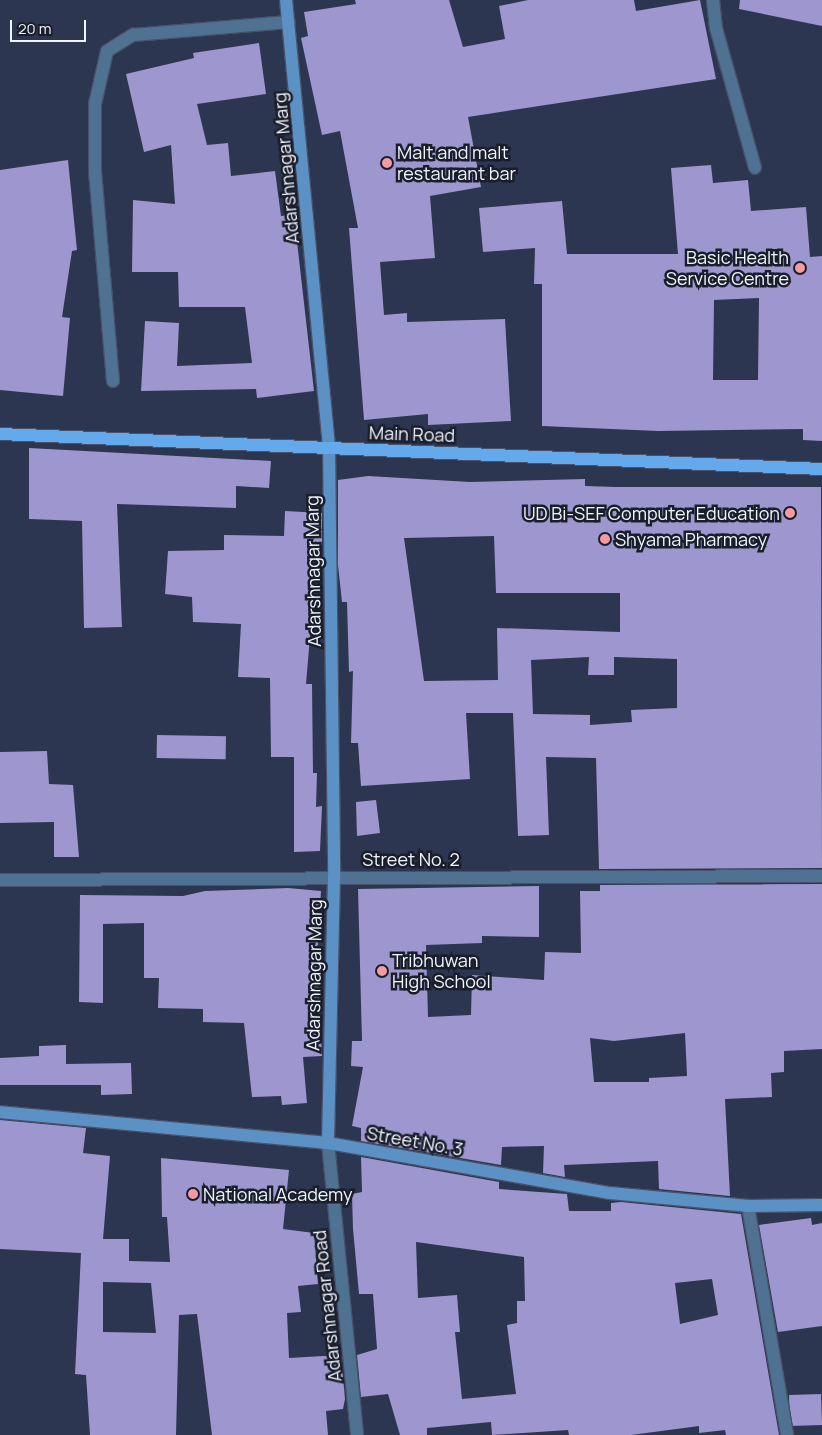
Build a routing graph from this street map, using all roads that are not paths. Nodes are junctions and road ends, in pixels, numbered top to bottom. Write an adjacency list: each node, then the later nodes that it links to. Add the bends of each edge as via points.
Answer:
1 (286, 0): 3 (street, Adarshnagar Marg)
2 (713, 0): 4 (street, via 716,28)
3 (288, 22): 5 (street, via 133,35 106,51 95,104 96,173); 7 (street, Adarshnagar Marg)
4 (755, 168)
5 (113, 381)
6 (0, 434): 7 (main road, Main Road)
7 (329, 448): 8 (main road, Main Road); 10 (street, Adarshnagar Marg)
8 (822, 469)
9 (822, 876): 10 (street, Street No. 2)
10 (334, 877): 11 (street, Street No. 2); 13 (street, Adarshnagar Marg)
11 (0, 880)
12 (0, 1112): 13 (street, Street No. 3)
13 (328, 1143): 15 (street, Street No. 3, via 610,1193); 16 (street, Adarshnagar Road)
14 (822, 1205): 15 (street, Street No. 3)
15 (748, 1206): 17 (street)
16 (357, 1435)
17 (787, 1435)

